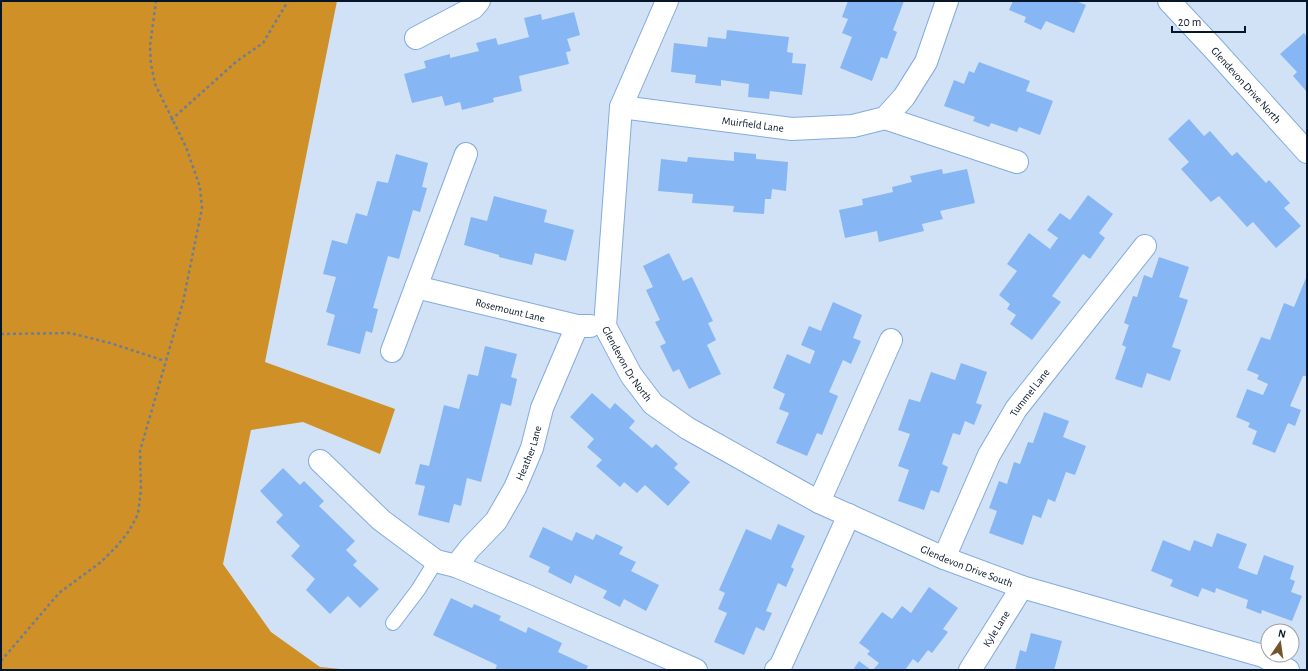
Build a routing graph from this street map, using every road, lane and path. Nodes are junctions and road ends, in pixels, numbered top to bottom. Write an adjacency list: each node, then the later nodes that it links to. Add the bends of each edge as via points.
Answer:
1 (156, 1): 10 (path, via 150,46 151,64 155,84)
2 (288, 1): 10 (path, via 263,43 237,61)
3 (478, 1): 7 (street, via 473,8)
4 (667, 1): 8 (street)
5 (947, 1): 9 (street, via 926,62 904,97)
6 (1169, 1): 11 (street, Glendevon Drive North)
7 (416, 38)
8 (621, 107): 9 (street, Muirfield Lane, via 792,129 853,126); 17 (street, Glendevon Dr North)
9 (885, 118): 13 (street)
10 (171, 120): 21 (path, via 186,147 200,187 202,208 183,302)
11 (1307, 152)
12 (466, 154): 15 (street)
13 (1017, 162)
14 (1145, 246): 25 (street, Tummel Lane, via 1016,409 989,455)
15 (416, 287): 16 (street, Rosemount Lane); 20 (street)
16 (577, 326): 17 (street, Rosemount Lane); 26 (street, Heather Lane, via 542,408 532,448 515,488 496,521 470,548)
17 (605, 326): 23 (street, Glendevon Dr North, via 631,375 653,404 687,428)
18 (1, 334): 21 (path, via 70,333)
19 (891, 340): 23 (street)
20 (392, 351)
21 (165, 361): 29 (path, via 140,451 141,489 138,514 134,523 101,562 59,593)
22 (320, 461): 26 (street, via 381,520)
23 (819, 502): 24 (street, Glendevon Drive South)
24 (849, 515): 25 (street, Glendevon Drive South); 33 (street, via 781,665)
25 (944, 558): 27 (street, Glendevon Drive South)
26 (446, 563): 28 (lane, via 418,590); 32 (street)
27 (1022, 587): 30 (street, Glendevon Drive South); 34 (street, Kyle Lane)
28 (393, 623)
29 (1, 661)
30 (1260, 663)
31 (1261, 663): 35 (street, Glendevon Drive South)
32 (696, 670)
33 (776, 670)
34 (970, 670)
35 (1288, 670)

